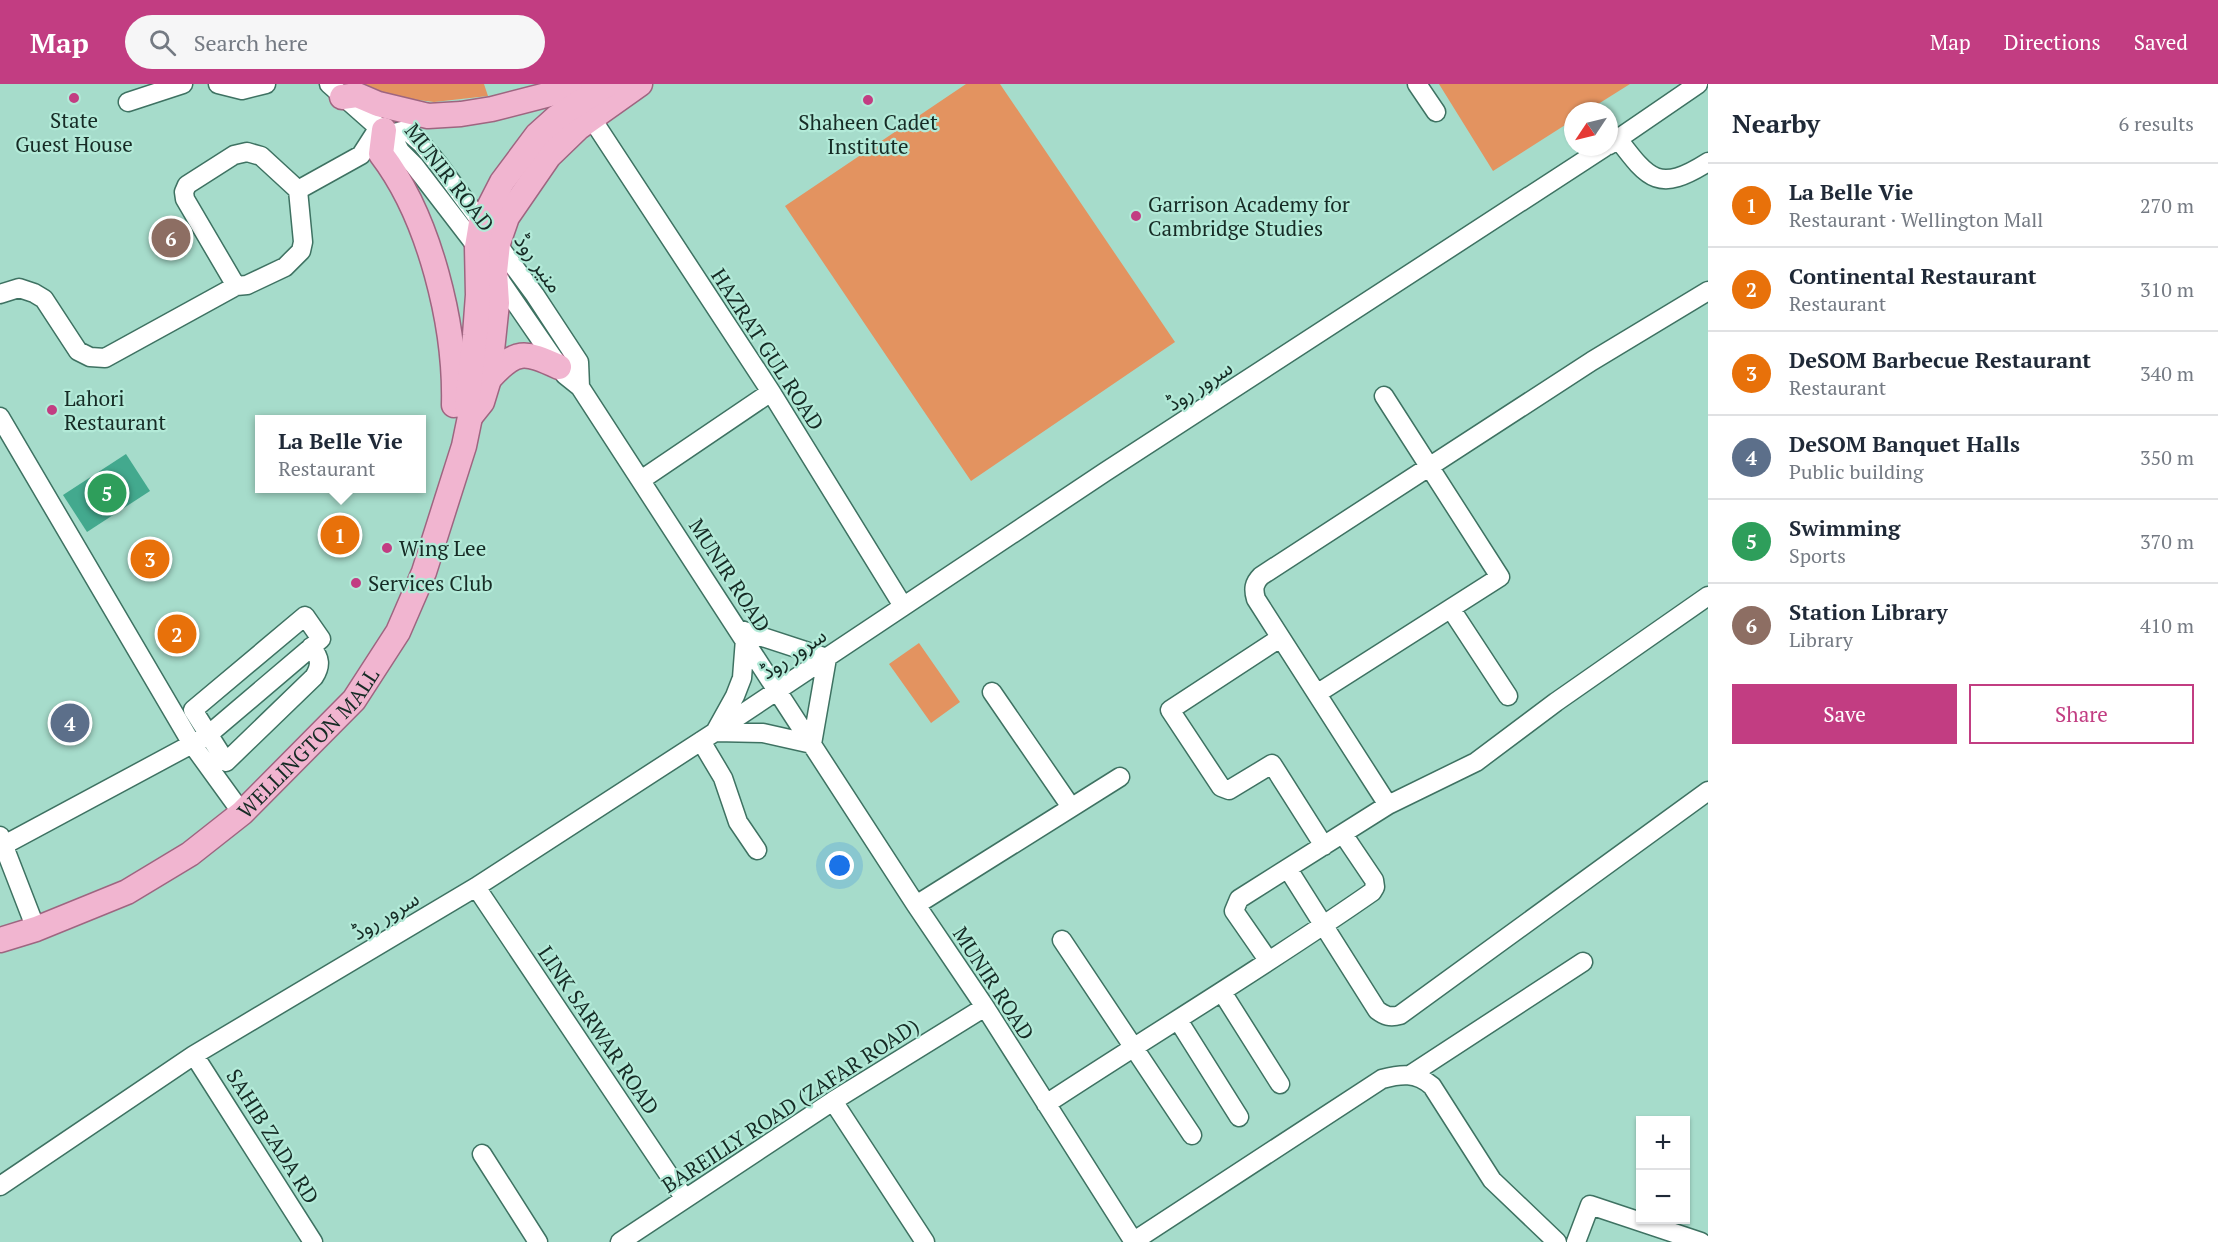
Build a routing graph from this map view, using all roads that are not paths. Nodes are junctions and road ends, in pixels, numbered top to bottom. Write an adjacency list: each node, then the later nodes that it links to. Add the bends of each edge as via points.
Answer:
1 (183, 84): 10 (street)
2 (218, 84): 3 (street, via 242,90)
3 (266, 84)
4 (608, 84): 19 (main road, via 537,135 502,182)
5 (640, 84): 12 (main road)
6 (1417, 84): 11 (street)
7 (1698, 84): 14 (street, سرور روڈ)
8 (570, 86): 9 (main road, via 492,109 428,116)
9 (336, 90): 13 (street, MUNIR ROAD)
10 (128, 102)
11 (1436, 112)
12 (592, 119): 20 (main road, via 549,156); 28 (street, HAZRAT GUL ROAD)
13 (385, 130): 18 (street, via 361,155); 19 (street, via 406,130 422,144); 20 (street, MUNIR ROAD); 33 (main road, via 381,154 415,211 446,319 454,368)
14 (1618, 138)
15 (1618, 149): 17 (street, via 1648,175 1660,180 1672,180)
16 (1591, 156): 36 (street, سرور روڈ)
17 (1708, 162)
18 (298, 190): 22 (street, via 302,250 285,267 247,285); 22 (street, via 261,156 247,152 234,155 188,184 185,199)
19 (481, 223): 20 (main road)
20 (487, 245): 21 (main road, WELLINGTON MALL); 27 (street, منیر روڈ, via 579,362); 31 (main road, WELLINGTON MALL, via 467,405)
21 (495, 272): 25 (street, MUNIR ROAD); 26 (main road, WELLINGTON MALL, via 497,303)
22 (236, 286): 24 (street, via 105,358 78,351 44,299 34,292 19,288)
23 (1708, 291): 32 (street)
24 (0, 294)
25 (559, 367): 26 (main road, via 529,355 514,357); 27 (street, MUNIR ROAD)
26 (489, 379): 31 (main road, WELLINGTON MALL, via 482,402)
27 (580, 387): 34 (street, MUNIR ROAD)
28 (771, 392): 34 (street); 36 (street, HAZRAT GUL ROAD)
29 (1384, 396): 32 (street)
30 (0, 417): 48 (street)
31 (470, 417): 33 (main road, WELLINGTON MALL)
32 (1429, 465): 37 (street, via 1500,577); 39 (street, via 1255,582 1256,599)
33 (457, 471): 54 (main road, WELLINGTON MALL, via 424,572 398,632 354,700)
34 (641, 480): 38 (street, MUNIR ROAD)
35 (1708, 596): 52 (street, via 1476,762)
36 (903, 606): 41 (street, سرور روڈ)
37 (1451, 609): 44 (street); 45 (street)
38 (741, 634): 41 (street); 42 (street, MUNIR ROAD); 47 (street, via 742,678 735,696)
39 (1280, 638): 44 (street); 57 (street, via 1170,710 1221,788 1229,790 1272,764)
40 (311, 647): 46 (street); 46 (street, via 320,659 314,677 226,762); 46 (street, via 321,639 305,616 193,711)
41 (826, 658): 42 (street, سرور روڈ); 49 (street)
42 (778, 691): 47 (street, سرور روڈ); 49 (street, MUNIR ROAD)
43 (992, 692): 53 (street)
44 (1318, 693): 52 (street)
45 (1508, 696)
46 (208, 735): 48 (street)
47 (708, 736): 49 (street, via 763,734); 58 (street, via 738,822); 60 (street, سرور روڈ)
48 (192, 744): 54 (street); 56 (street)
49 (812, 744): 61 (street, MUNIR ROAD)
50 (1120, 777): 53 (street)
51 (1708, 791): 62 (street, via 1400,1015 1392,1017 1377,1010)
52 (1388, 805): 55 (street)
53 (1071, 807): 61 (street)
54 (242, 813): 63 (main road, WELLINGTON MALL, via 190,854 127,892)
55 (1343, 834): 57 (street); 62 (street, via 1375,887)
56 (2, 840): 63 (street)
57 (1324, 846): 59 (street)
58 (757, 850)
59 (1288, 869): 62 (street); 66 (street, via 1239,899 1234,911)
60 (476, 887): 72 (street, سرور روڈ); 81 (street, LINK SARWAR ROAD)
61 (916, 905): 69 (street, MUNIR ROAD)
62 (1322, 924): 66 (street)
63 (36, 929): 64 (main road, WELLINGTON MALL)
64 (0, 940)
65 (1062, 940): 71 (street)
66 (1268, 960): 68 (street)
67 (1583, 962): 73 (street)
68 (1221, 992): 70 (street); 74 (street)
69 (985, 1007): 75 (street, BAREILLY ROAD (ZAFAR ROAD)); 76 (street, MUNIR ROAD)
70 (1178, 1020): 71 (street); 77 (street)
71 (1134, 1046): 76 (street); 78 (street)
72 (194, 1055): 80 (street, سرور روڈ); 82 (street, SAHIB ZADA RD)
73 (1410, 1074): 86 (street, via 1382,1079); 87 (street, via 1432,1086 1492,1180)
74 (1280, 1084)
75 (833, 1101): 81 (street, BAREILLY ROAD (ZAFAR ROAD)); 85 (street)
76 (1046, 1104): 86 (street, MUNIR ROAD)
77 (1239, 1117)
78 (1192, 1135)
79 (482, 1154): 83 (street)
80 (0, 1186)
81 (685, 1199): 84 (street, BAREILLY ROAD (ZAFAR ROAD))
82 (314, 1242)
83 (538, 1242)
84 (620, 1242)
85 (925, 1242)
86 (1134, 1242)
87 (1557, 1242)
88 (1576, 1242): 89 (street, via 1590,1205)
89 (1701, 1242)

